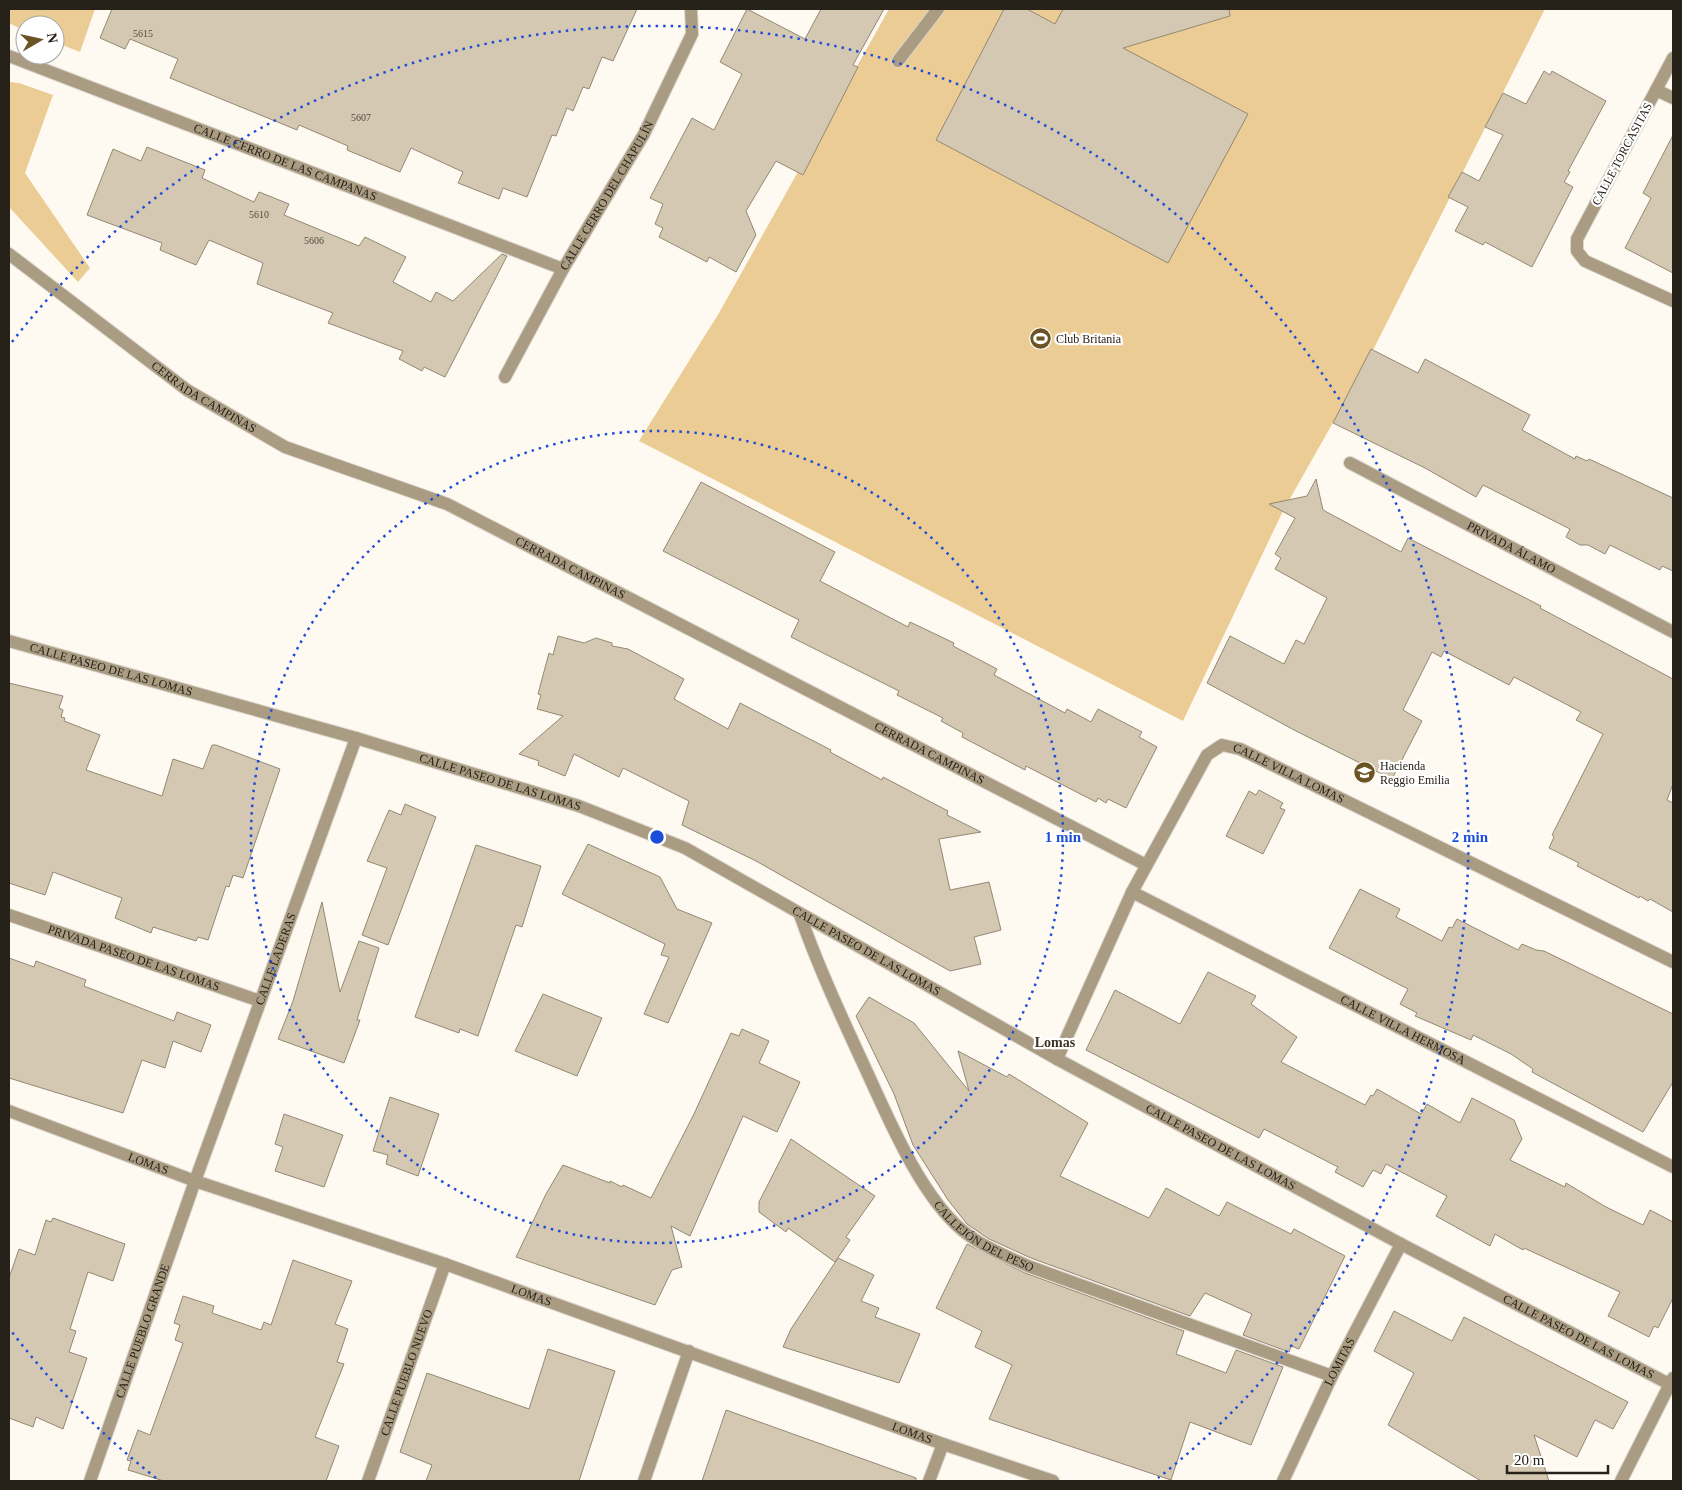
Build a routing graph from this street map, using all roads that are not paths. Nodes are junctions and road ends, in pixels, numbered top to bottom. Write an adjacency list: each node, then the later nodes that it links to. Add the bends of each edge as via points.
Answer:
1 (692, 9): 9 (street, CALLE CERRO DEL CHAPULÍN, via 692,34 644,134)
2 (938, 9): 5 (street)
3 (9, 56): 9 (street, CALLE CERRO DE LAS CAMPANAS)
4 (1673, 58): 6 (street, CALLE TORCASITAS)
5 (898, 61)
6 (1656, 90): 7 (street); 10 (street, CALLE TORCASITAS, via 1576,239 1577,251 1585,260)
7 (1673, 98)
8 (9, 254): 16 (street, CERRADA CAMPINAS, via 187,390 285,447 447,504)
9 (563, 269): 11 (street, CALLE CERRO DEL CHAPULÍN)
10 (1673, 301)
11 (506, 377)
12 (1350, 463): 13 (street, PRIVADA ÁLAMO)
13 (1673, 632)
14 (9, 641): 15 (street, CALLE PASEO DE LAS LOMAS)
15 (356, 738): 19 (street, CALLE PASEO DE LAS LOMAS, via 579,806 685,848); 21 (street, CALLE LADERAS)
16 (1146, 865): 17 (street, CALLE VILLA LOMAS); 20 (street, CALLE VILLA LOMAS, via 1206,755 1222,746 1240,749)
17 (1132, 892): 22 (street, CALLE VILLA LOMAS); 24 (street, CALLE VILLA HERMOSA)
18 (9, 915): 21 (street, PRIVADA PASEO DE LAS LOMAS)
19 (800, 915): 22 (street, CALLE PASEO DE LAS LOMAS); 29 (street, CALLEJÓN DEL PESO, via 818,966 899,1143 933,1197 961,1230 990,1249 1028,1266)
20 (1673, 962)
21 (260, 1001): 25 (street, CALLE LADERAS)
22 (1057, 1059): 26 (street, CALLE PASEO DE LAS LOMAS)
23 (9, 1111): 25 (street, LOMAS)
24 (1673, 1167)
25 (194, 1181): 27 (street, LOMAS); 32 (street, CALLE PUEBLO GRANDE)
26 (1402, 1244): 29 (street, LOMITAS); 30 (street, CALLE PASEO DE LAS LOMAS)
27 (445, 1264): 28 (street, LOMAS); 33 (street, CALLE PUEBLO NUEVO)
28 (689, 1351): 31 (street, LOMAS); 34 (street)
29 (1332, 1376): 37 (street, LOMITAS)
30 (1672, 1382): 38 (street)
31 (943, 1444): 35 (street); 36 (street, LOMAS)
32 (90, 1481)
33 (368, 1481)
34 (644, 1481)
35 (929, 1481)
36 (1053, 1481)
37 (1283, 1481)
38 (1621, 1481)

